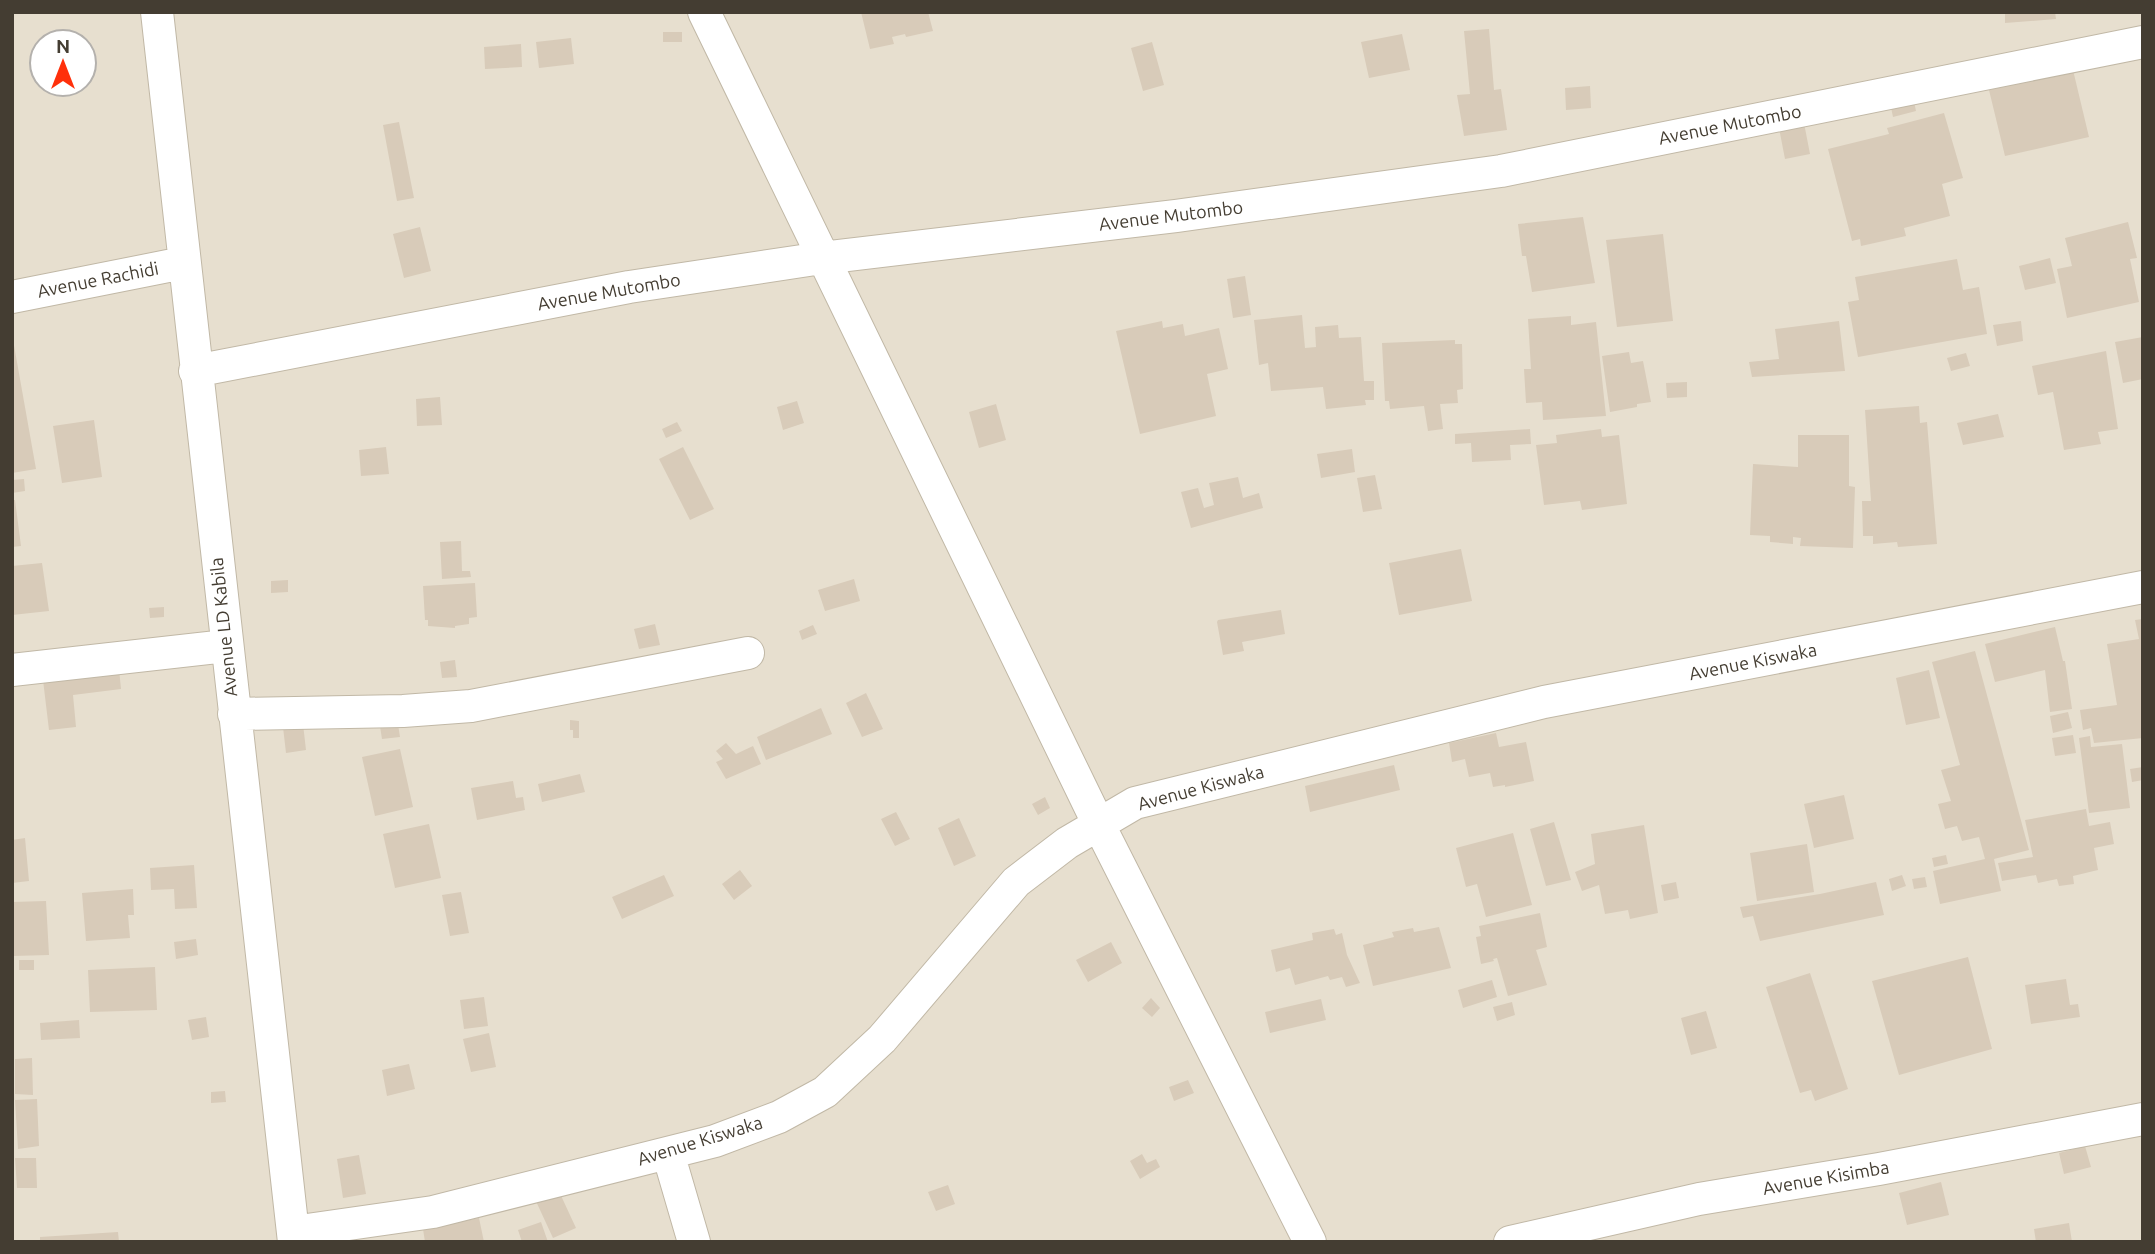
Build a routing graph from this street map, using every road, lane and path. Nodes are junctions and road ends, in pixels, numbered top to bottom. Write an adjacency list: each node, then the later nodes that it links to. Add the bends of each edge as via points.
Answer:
1 (157, 12): 5 (street, Avenue LD Kabila)
2 (704, 12): 4 (street)
3 (2143, 42): 4 (street, Avenue Mutombo, via 1501,172)
4 (822, 258): 7 (street, Avenue Mutombo, via 629,287); 13 (street)
5 (183, 263): 6 (street, Avenue Rachidi); 7 (street, Avenue LD Kabila)
6 (12, 298)
7 (195, 371): 9 (street, Avenue LD Kabila)
8 (2143, 587): 13 (street, Avenue Kiswaka, via 1544,702 1135,803)
9 (226, 646): 11 (street); 12 (street, Avenue LD Kabila)
10 (748, 653): 12 (street, via 471,706)
11 (12, 670)
12 (234, 714): 16 (street, Avenue LD Kabila)
13 (1099, 825): 15 (street, Avenue Kiswaka, via 1016,882 882,1039 825,1092 779,1117); 18 (street)
14 (2143, 1119): 19 (street, Avenue Kisimba, via 1699,1199)
15 (668, 1153): 16 (street, Avenue Kiswaka, via 433,1212); 17 (street)
16 (293, 1237)
17 (694, 1242)
18 (1310, 1242)
19 (1510, 1242)

